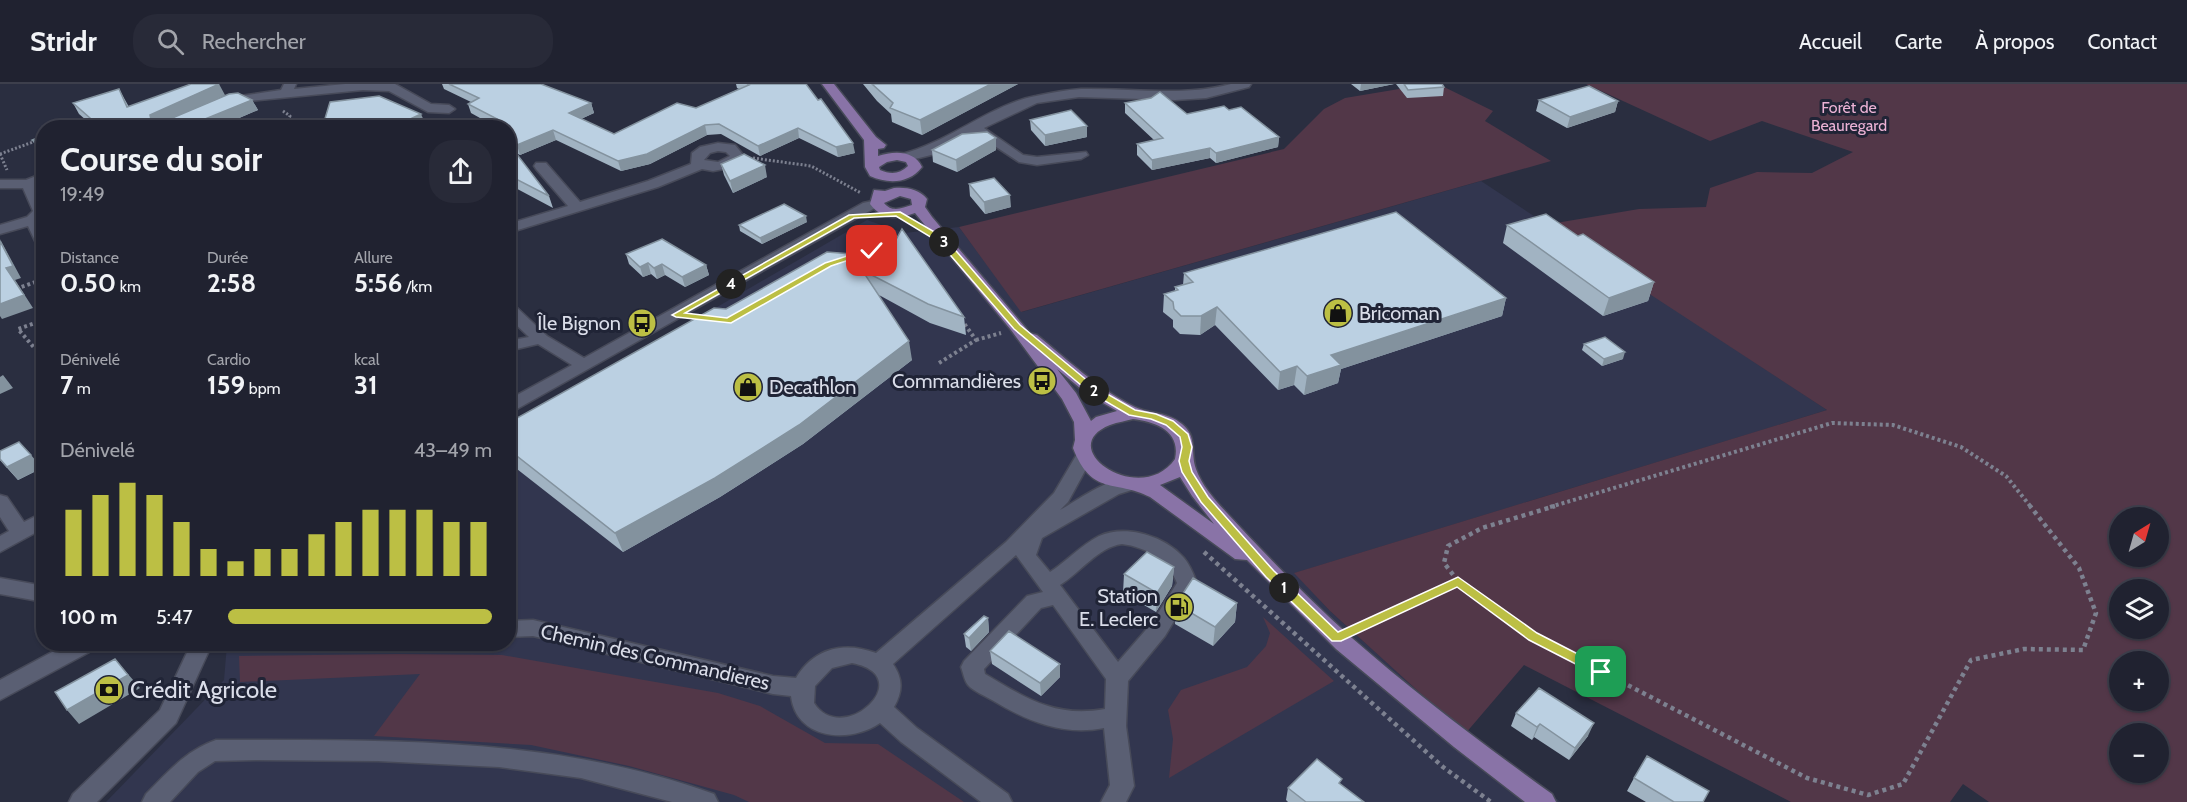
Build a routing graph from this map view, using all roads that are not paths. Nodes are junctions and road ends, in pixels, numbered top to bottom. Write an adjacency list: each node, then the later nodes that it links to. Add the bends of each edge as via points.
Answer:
1 (828, 84): 9 (main road)
2 (1041, 84): 5 (street)
3 (1245, 84): 5 (street, via 1206,94 1080,93)
4 (288, 89): 6 (street, via 232,99); 7 (street, via 392,87 428,108)
5 (1034, 100): 8 (street)
6 (212, 107)
7 (449, 109)
8 (975, 128): 10 (street, via 1019,158 1037,161); 11 (street)
9 (871, 140): 11 (main road); 14 (main road)
10 (1081, 155)
11 (908, 163): 14 (main road, via 884,158); 14 (main road, via 896,177); 18 (main road)
12 (700, 165): 12 (street, via 697,156 711,148 730,148 737,156 725,165); 21 (street)
13 (541, 166): 21 (street)
14 (876, 170): 20 (main road)
15 (36, 180): 17 (street)
16 (0, 184): 17 (street)
17 (28, 184): 19 (street)
18 (915, 200): 20 (main road, via 898,192); 22 (main road); 29 (main road)
19 (36, 202)
20 (878, 202): 22 (main road, via 879,208); 24 (street)
21 (577, 208): 26 (street)
22 (894, 214): 24 (street); 29 (main road)
23 (36, 216): 25 (street)
24 (852, 216): 34 (street)
25 (32, 220): 27 (street); 28 (street)
26 (516, 227)
27 (36, 228)
28 (0, 230)
29 (942, 240): 31 (main road)
30 (516, 316): 32 (street)
31 (1010, 329): 36 (main road, via 1092,389); 37 (main road, via 1070,398 1083,422)
32 (541, 339): 33 (street); 34 (street)
33 (516, 344)
34 (584, 365): 35 (street)
35 (516, 403)
36 (1133, 413): 37 (main road, via 1111,416 1093,425); 39 (main road, via 1170,423 1185,436)
37 (1083, 438): 38 (main road)
38 (1083, 458): 40 (main road, via 1108,479); 46 (street, via 1061,497)
39 (1184, 461): 40 (main road, via 1159,480); 47 (main road, via 1205,500)
40 (1134, 484): 44 (street, via 1112,489); 47 (main road, via 1157,492)
41 (0, 502): 43 (street)
42 (36, 523): 43 (street)
43 (20, 532): 45 (street)
44 (1033, 535): 46 (street); 49 (street, via 1026,556)
45 (0, 545)
46 (1013, 547): 54 (street)
47 (1270, 574): 65 (main road, via 1336,638 1409,700)
48 (0, 586): 50 (street)
49 (1052, 590): 55 (street); 55 (street, via 1105,541 1123,537 1140,540 1176,562 1187,583 1158,630); 59 (street, via 1034,602 972,667 976,679 1035,715 1075,723)
50 (36, 593)
51 (516, 629): 56 (street, Chemin des Commandieres, via 533,628 773,685)
52 (72, 651): 57 (street)
53 (198, 651): 60 (street, via 168,716)
54 (879, 663): 56 (street, via 867,656 837,657 822,663); 58 (street, via 891,684)
55 (1117, 678): 59 (street)
56 (802, 688): 58 (street, via 801,701 806,713 831,727 863,722)
57 (0, 691)
58 (881, 709): 63 (street)
59 (1115, 716): 64 (street, via 1122,786)
60 (81, 802)
61 (154, 802): 62 (street, via 192,762 208,753 276,750 451,753 541,761 646,783)
62 (706, 802)
63 (1000, 802)
64 (1113, 802)
65 (1544, 802)

